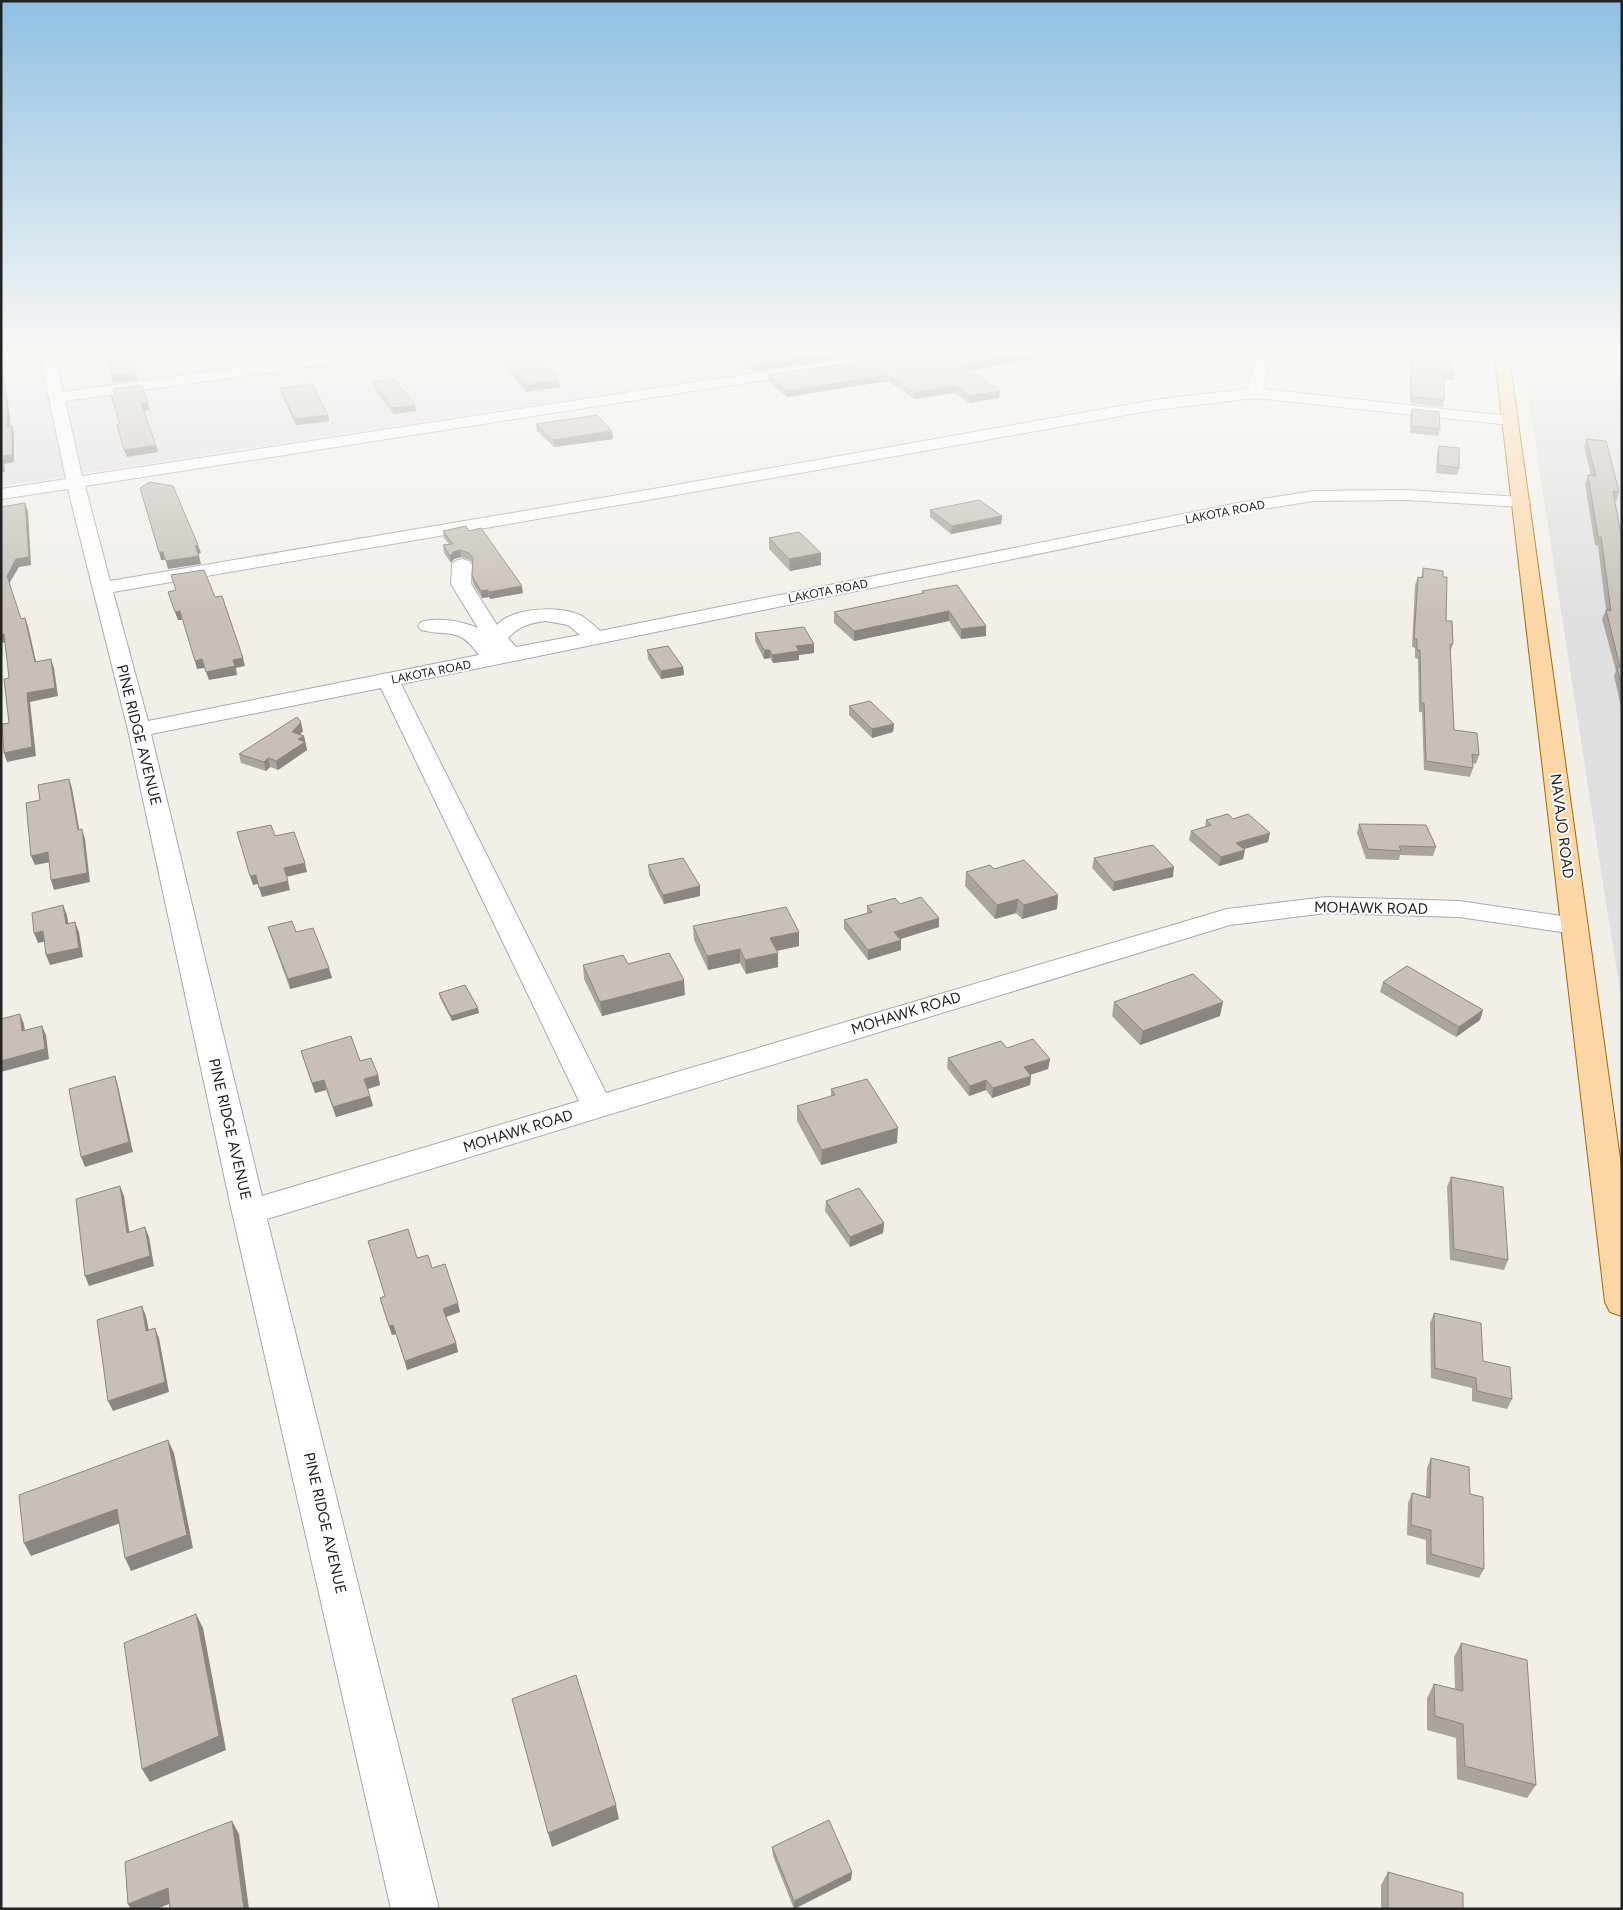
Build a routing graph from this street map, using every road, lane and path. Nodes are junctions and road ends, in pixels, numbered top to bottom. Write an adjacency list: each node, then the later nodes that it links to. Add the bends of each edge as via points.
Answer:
1 (66, 439): 5 (street, PINE RIDGE AVENUE)
2 (353, 439): 5 (street)
3 (962, 439): 9 (street)
4 (1513, 439): 7 (main road, NAVAJO ROAD)
5 (75, 482): 6 (street); 9 (street, PINE RIDGE AVENUE)
6 (1, 494)
7 (1521, 502): 12 (street, LAKOTA ROAD, via 1407,495 1313,496 1238,508); 16 (main road, NAVAJO ROAD)
8 (462, 565): 11 (street, via 461,584 482,621)
9 (102, 588): 15 (street, PINE RIDGE AVENUE)
10 (428, 626): 13 (street, via 464,631 474,636 485,651)
11 (496, 638): 12 (street, via 507,626 525,618 546,615 574,620); 13 (street)
12 (597, 638): 13 (street, LAKOTA ROAD)
13 (503, 657): 14 (street, LAKOTA ROAD)
14 (388, 680): 15 (street, LAKOTA ROAD); 17 (street)
15 (139, 730): 18 (street, PINE RIDGE AVENUE)
16 (1575, 926): 17 (street, MOHAWK ROAD, via 1459,909 1335,905 1227,917); 19 (main road, NAVAJO ROAD)
17 (596, 1107): 18 (street, MOHAWK ROAD)
18 (249, 1212): 20 (street, PINE RIDGE AVENUE)
19 (1622, 1302)
20 (415, 1909)

